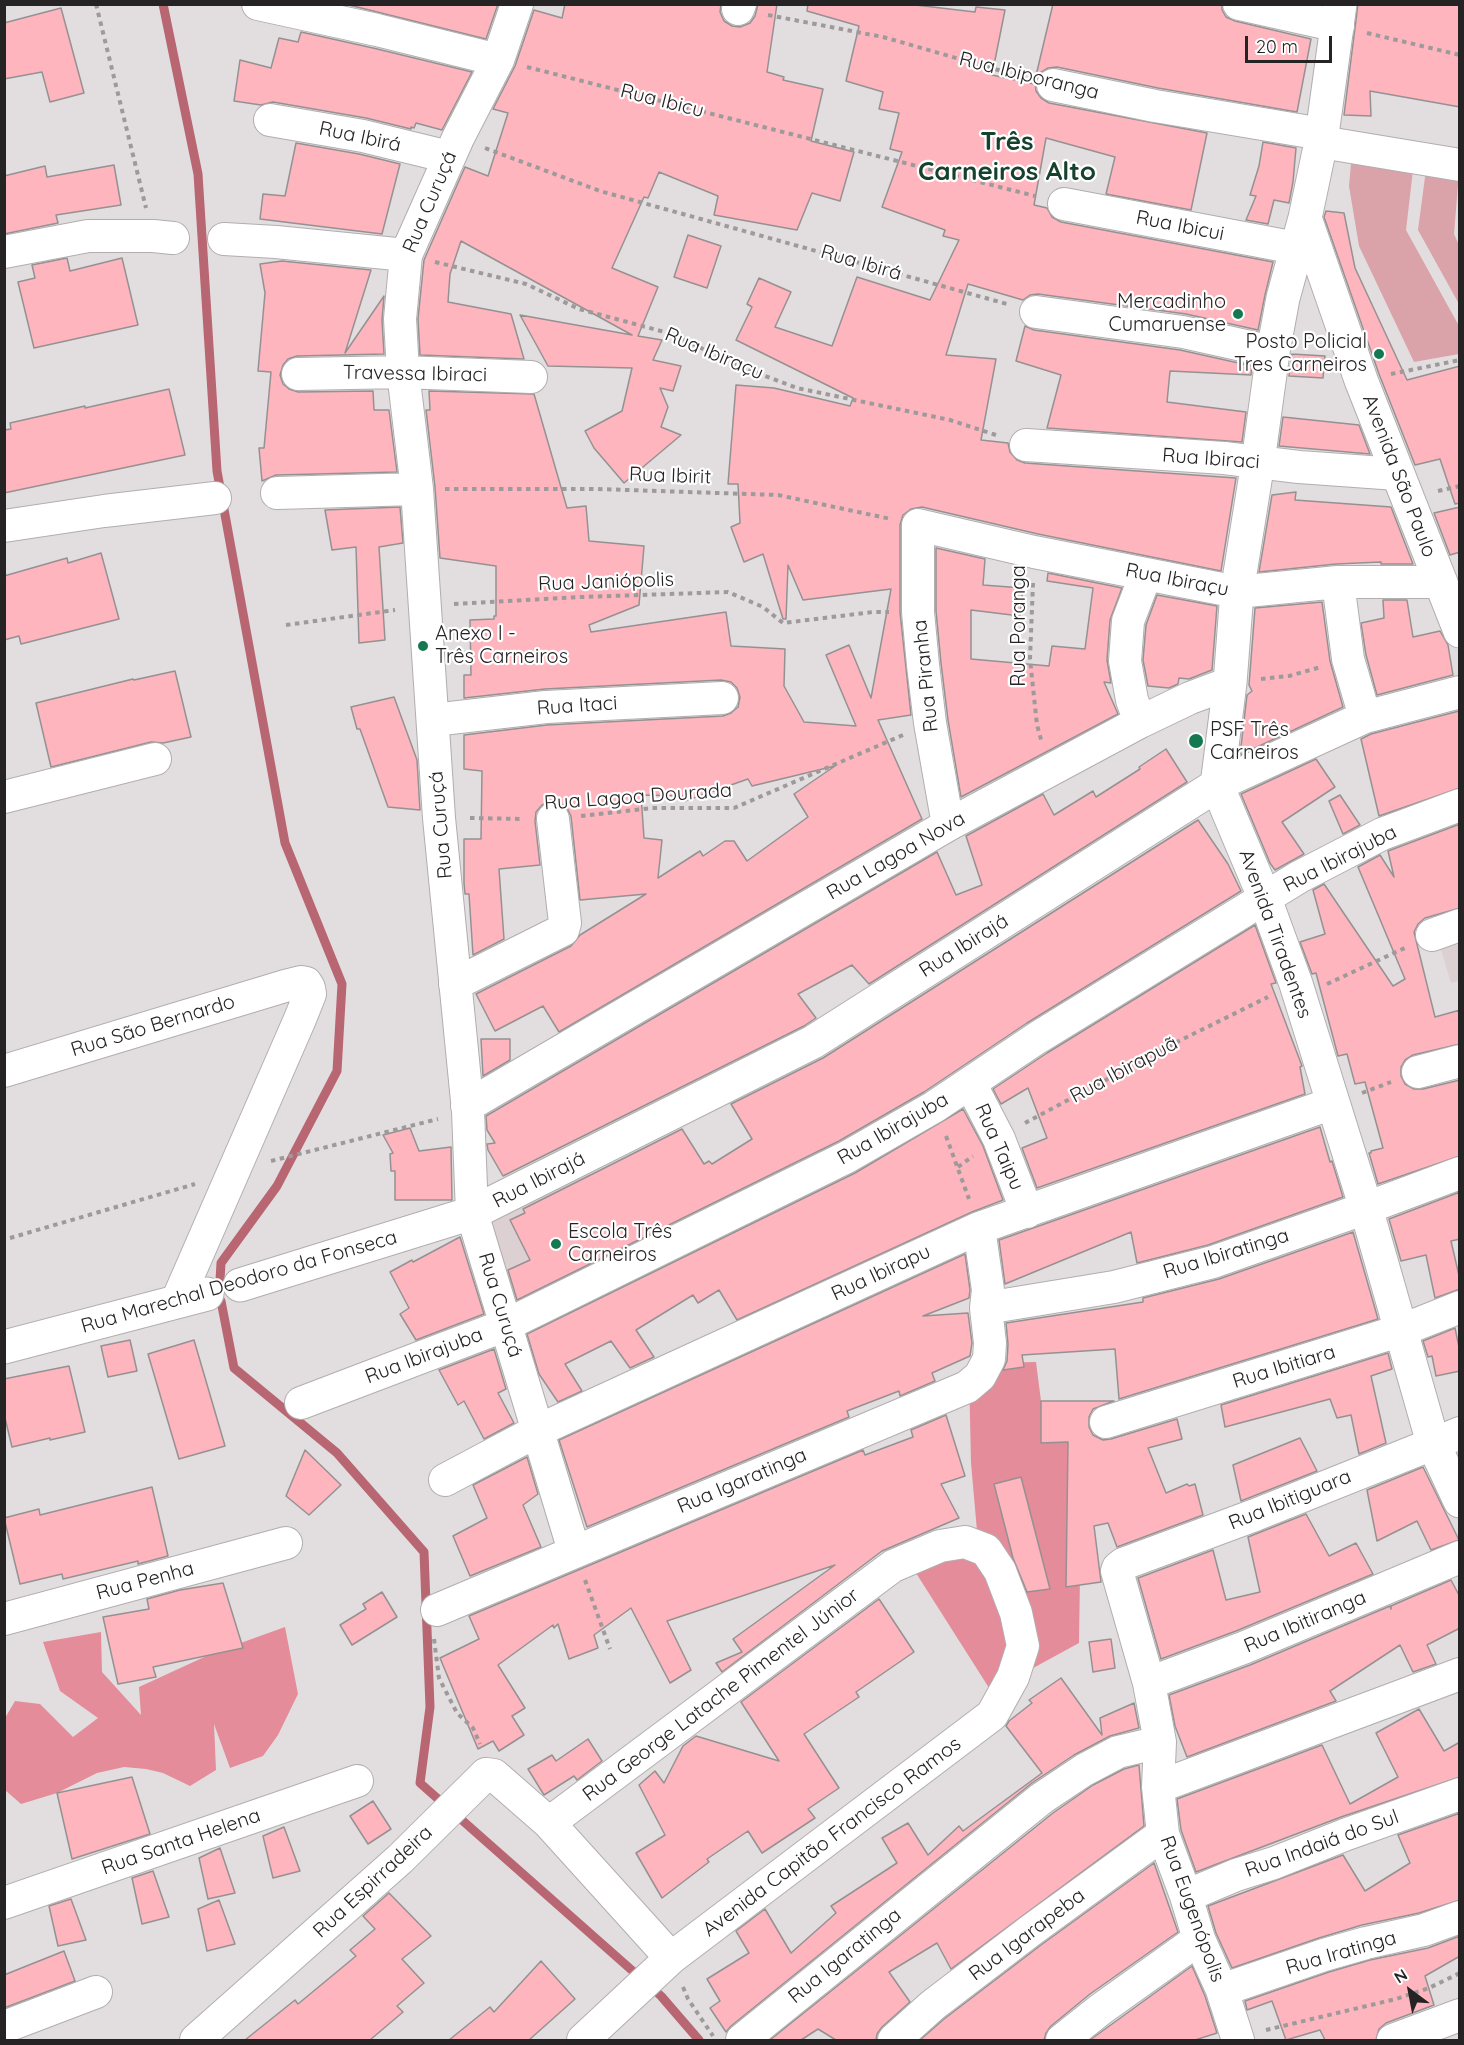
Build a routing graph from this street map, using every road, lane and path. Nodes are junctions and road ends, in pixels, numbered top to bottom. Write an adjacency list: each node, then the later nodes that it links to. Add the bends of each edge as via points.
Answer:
1 (96, 4): 16 (path)
2 (258, 4): 8 (street)
3 (517, 4): 8 (street, Rua Curuçá)
4 (1239, 4): 6 (street)
5 (739, 7): 9 (path, Rua Ibiporanga, via 883,37)
6 (1339, 15): 7 (path); 11 (street)
7 (1460, 55)
8 (498, 60): 12 (street, Rua Curuçá); 14 (path, Rua Ibicu)
9 (1053, 86): 11 (street, Rua Ibiporanga)
10 (270, 120): 12 (street, Rua Ibirá)
11 (1321, 138): 13 (street, Rua Ibiporanga); 15 (street)
12 (453, 147): 19 (street, Rua Curuçá); 20 (path, Rua Ibirá)
13 (1460, 165)
14 (1064, 204): 15 (street, Rua Ibicui)
15 (1301, 233): 21 (street); 26 (street, Avenida São Paulo)
16 (163, 237): 18 (street, via 88,236)
17 (225, 239): 19 (street)
18 (4, 252)
19 (406, 255): 23 (street, Rua Curuçá, via 400,319); 27 (path, Rua Ibiraçu, via 526,284 579,309 672,334 736,365 797,388 950,420)
20 (1036, 312): 21 (street, via 1183,332)
21 (1273, 352): 28 (street)
22 (1460, 360): 26 (path)
23 (403, 372): 24 (street, Travessa Ibiraci); 25 (street, Travessa Ibiraci); 30 (street, Rua Curuçá)
24 (298, 374)
25 (531, 377)
26 (1361, 380): 29 (street, Avenida São Paulo)
27 (1026, 445): 28 (street, Rua Ibiraci)
28 (1258, 462): 29 (street, Rua Ibiraci); 39 (street)
29 (1397, 474): 38 (street, Avenida São Paulo)
30 (417, 489): 31 (street); 33 (path, Rua Ibirit, via 598,489 778,495); 40 (street, Rua Curuçá)
31 (277, 493)
32 (215, 498): 34 (street)
33 (918, 525): 35 (street, Rua Ibiraçu); 41 (street, Rua Piranha)
34 (4, 526)
35 (1034, 552): 36 (street, Rua Ibiraçu); 53 (path, Rua Poranga, via 1030,659 1037,725)
36 (1146, 574): 39 (street, Rua Ibiraçu); 50 (street, via 1128,621 1125,662)
37 (1338, 582): 38 (street, Rua Ibiraçu); 39 (street, Rua Ibiraçu); 44 (street)
38 (1441, 582): 43 (street, Avenida São Paulo)
39 (1237, 592): 45 (street)
40 (426, 605): 41 (path, Rua Janiópolis, via 728,592 763,607 783,623 873,612); 42 (path, Rua Janiópolis); 49 (street, Rua Curuçá)
41 (918, 612): 51 (street, Rua Piranha)
42 (286, 626)
43 (1460, 631)
44 (1348, 659): 45 (path, via 1289,676); 48 (street)
45 (1230, 682): 50 (street, Rua Lagoa Nova); 54 (street)
46 (1460, 693): 48 (street, Rua Ibirajá)
47 (722, 698): 49 (street, Rua Itaci, via 546,707)
48 (1365, 717): 54 (street, Rua Ibirajá)
49 (433, 720): 57 (street, Rua Curuçá)
50 (1140, 722): 53 (street, Rua Lagoa Nova)
51 (930, 723): 58 (path, Rua Lagoa Dourada, via 734,808 652,808); 59 (street, Rua Piranha)
52 (155, 759): 55 (street)
53 (1049, 770): 59 (street, Rua Lagoa Nova)
54 (1217, 785): 60 (street, Avenida Tiradentes); 76 (street, Rua Ibirajá, via 813,1042)
55 (4, 797)
56 (1460, 805): 60 (street, Rua Ibirajuba, via 1382,834)
57 (439, 818): 58 (path, Rua Lagoa Dourada); 62 (street, Rua Curuçá)
58 (553, 819): 62 (street, via 565,927)
59 (948, 825): 69 (street, Rua Lagoa Nova)
60 (1265, 899): 63 (street, Avenida Tiradentes); 67 (street, Rua Ibirajuba)
61 (1446, 930): 63 (path, Rua Ibirapuã)
62 (455, 984): 69 (street, Rua Curuçá)
63 (1298, 990): 68 (street, Avenida Tiradentes); 71 (path, Rua Ibirapuã, via 1177,1042)
64 (1460, 1061): 66 (street)
65 (4, 1071): 79 (street, Rua São Bernardo, via 306,983 310,994)
66 (1418, 1072): 68 (path)
67 (970, 1083): 70 (street, Rua Ibirajuba); 71 (street, Rua Taipu)
68 (1333, 1103): 74 (street, Avenida Tiradentes); 75 (street, Rua Ibirapu)
69 (467, 1106): 76 (street, Rua Curuçá)
70 (934, 1107): 72 (path); 82 (street, Rua Ibirajuba, via 847,1157)
71 (999, 1138): 72 (path, Rua Ibirapuã); 75 (street, Rua Taipu)
72 (958, 1167): 77 (path)
73 (1460, 1173): 74 (street, Rua Ibiratinga)
74 (1366, 1208): 81 (street, Rua Ibiratinga, via 1213,1262 1113,1287); 83 (street, Avenida Tiradentes)
75 (1027, 1212): 77 (street, Rua Ibirapu)
76 (472, 1213): 78 (street, Rua Marechal Deodoro da Fonseca); 82 (street, Rua Curuçá)
77 (979, 1228): 81 (street, Rua Igaratinga, via 988,1290); 87 (street, Rua Ibirapu)
78 (240, 1285): 79 (street, Rua Marechal Deodoro da Fonseca)
79 (192, 1298): 84 (street, Rua Marechal Deodoro da Fonseca)
80 (1460, 1306): 83 (street, Rua Ibitiara)
81 (986, 1308): 92 (street, Rua Igaratinga, via 989,1359 980,1376 967,1387)
82 (506, 1324): 85 (street, Rua Ibirajuba); 87 (street, Rua Curuçá)
83 (1402, 1330): 86 (street, Rua Ibitiara); 88 (street, Avenida Tiradentes)
84 (4, 1347)
85 (301, 1403)
86 (1106, 1422)
87 (539, 1430): 89 (street, Rua Ibirapu); 92 (street, Rua Curuçá)
88 (1446, 1438): 90 (street, Avenida Tiradentes); 94 (street, Rua Ibitiguara)
89 (445, 1480)
90 (1460, 1501)
91 (286, 1543): 96 (street, Rua Penha)
92 (574, 1551): 95 (street, Rua Igaratinga); 97 (path)
93 (1460, 1557): 99 (street, Rua Ibitiranga, via 1244,1648)
94 (1120, 1565): 99 (street, Rua Eugenópolis, via 1117,1571)
95 (437, 1610): 102 (path, via 433,1624 439,1678 457,1713 473,1728)
96 (4, 1619)
97 (610, 1649)
98 (1460, 1674): 104 (street)
99 (1149, 1683): 101 (street, Rua Eugenópolis)
100 (992, 1715): 106 (street, Rua George Latache Pimentel Júnior, via 1013,1677 1023,1646 1016,1612 1000,1571 986,1550 965,1542 940,1546 893,1566); 112 (street, Avenida Capitão Francisco Ramos)
101 (1160, 1742): 104 (street, Rua Eugenópolis); 121 (street, Rua Igaratinga, via 1118,1752 1042,1797)
102 (489, 1773): 106 (street); 118 (street, Rua Espirradeira, via 400,1859)
103 (357, 1781): 109 (street, Rua Santa Helena)
104 (1158, 1787): 107 (street, Rua Eugenópolis)
105 (1460, 1794): 108 (street, Rua Indaiá do Sul)
106 (549, 1823): 112 (street)
107 (1163, 1834): 108 (street, Rua Eugenópolis); 122 (street, Rua Igarapeba, via 933,2005)
108 (1186, 1896): 111 (street, Rua Eugenópolis)
109 (4, 1903)
110 (1460, 1917): 114 (street, Rua Iratinga, via 1324,1955)
111 (1199, 1939): 114 (street, Rua Eugenópolis); 123 (street)
112 (664, 1966): 119 (street, Avenida Capitão Francisco Ramos); 120 (path)
113 (1460, 1973): 124 (path, via 1396,1999)
114 (1222, 1990): 124 (street, Rua Eugenópolis)
115 (96, 1992): 117 (street)
116 (1460, 2015): 125 (street)
117 (4, 2027)
118 (196, 2040)
119 (583, 2040)
120 (717, 2040)
121 (742, 2040)
122 (894, 2040)
123 (1062, 2040)
124 (1236, 2040)
125 (1393, 2040)

